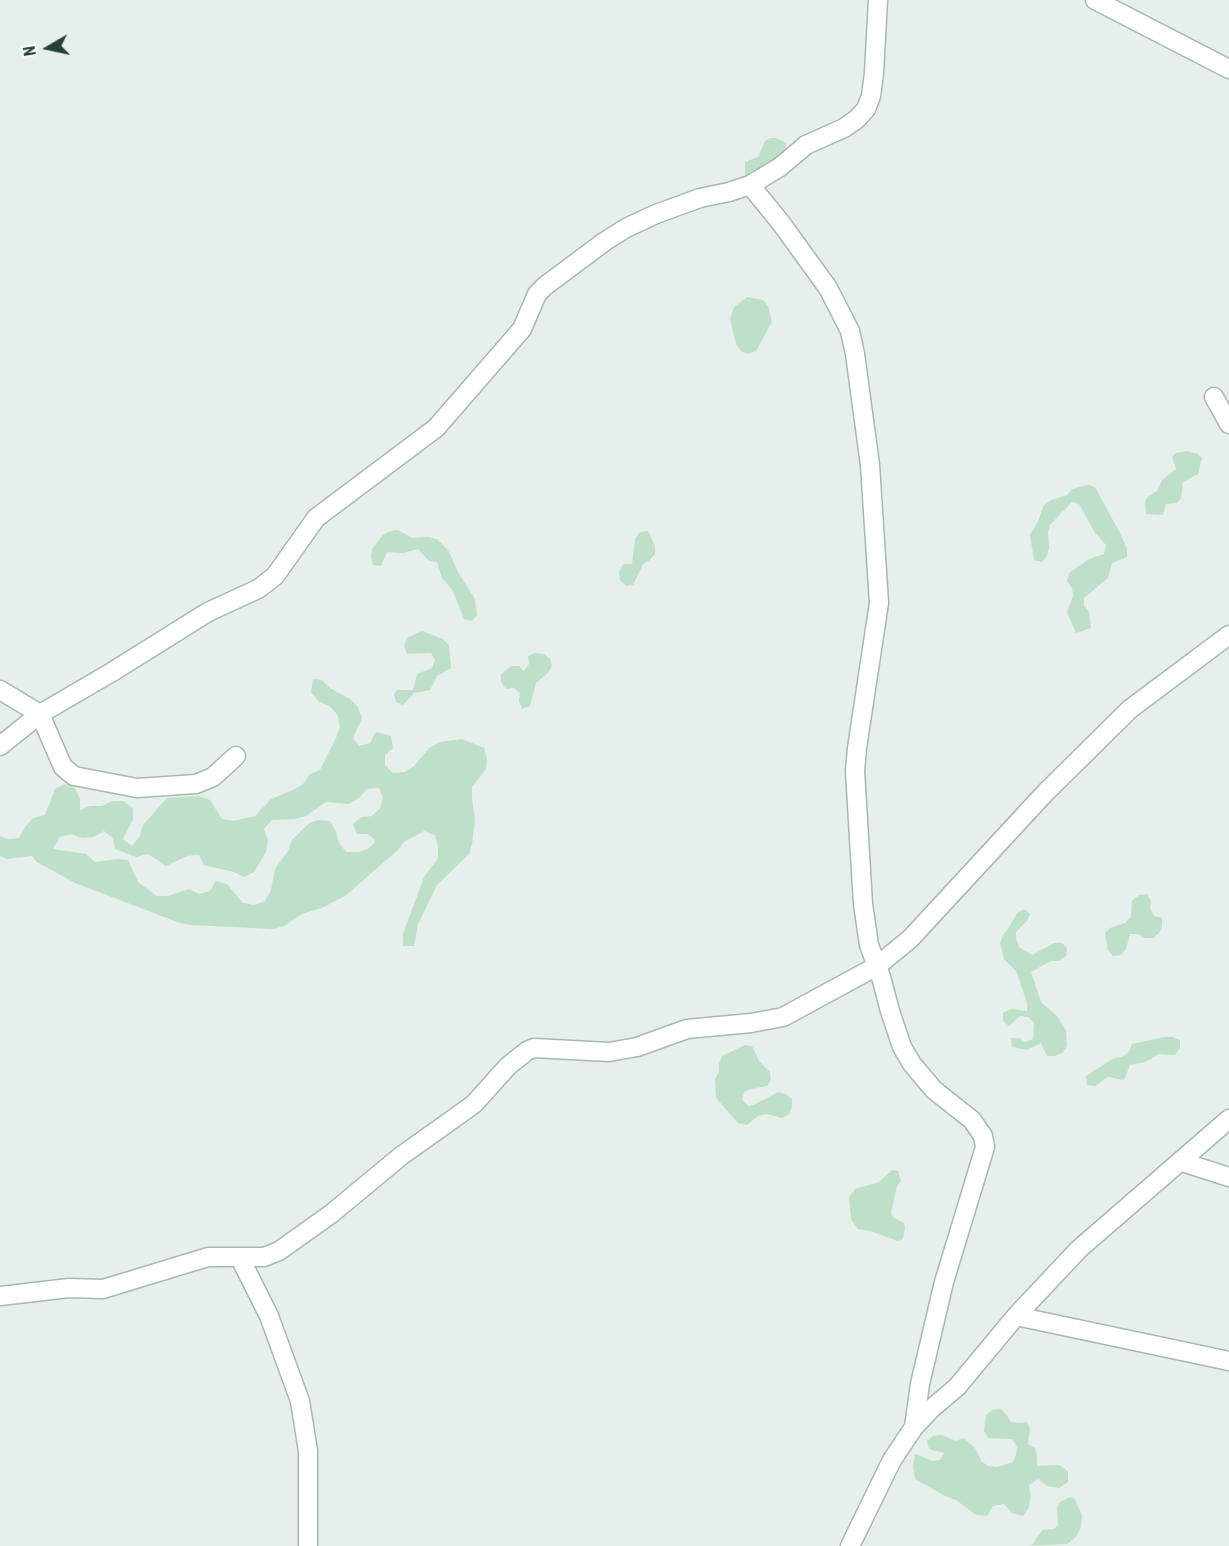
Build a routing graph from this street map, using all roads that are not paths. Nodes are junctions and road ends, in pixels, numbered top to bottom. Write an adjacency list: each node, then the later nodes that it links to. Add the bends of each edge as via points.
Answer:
1 (878, 0): 4 (street, via 874,73 866,109 844,128 806,145)
2 (1095, 0): 3 (street)
3 (1229, 69)
4 (756, 192): 9 (street, via 700,198 656,214 604,242 537,294 522,329 436,428 316,518 275,576 258,590 208,612); 12 (street, via 828,288 849,331 855,354 870,465 879,603 855,771 863,904 869,945)
5 (1214, 397): 6 (street)
6 (1229, 424)
7 (1229, 634): 12 (street, via 1130,709 1041,797 910,939)
8 (0, 690): 9 (street)
9 (40, 714): 10 (street); 11 (street, via 63,767 74,776 137,788 196,784 213,777)
10 (0, 746)
11 (236, 756)
12 (877, 966): 16 (street, via 783,1017 768,1021 687,1029 637,1047 609,1052 544,1047 527,1051 474,1104 401,1156 335,1211 279,1251 264,1257); 20 (street, via 902,1047 912,1064 934,1090 972,1120 985,1147 944,1282)
13 (1229, 1119): 14 (street)
14 (1182, 1162): 15 (street); 18 (street, via 1078,1250)
15 (1229, 1177)
16 (240, 1258): 17 (street, via 208,1257 103,1289 69,1287); 21 (street, via 269,1316 300,1401 308,1451)
17 (0, 1296)
18 (1016, 1316): 19 (street); 20 (street, via 957,1387)
19 (1229, 1361)
20 (914, 1427): 22 (street, via 892,1460)
21 (308, 1546)
22 (850, 1546)

